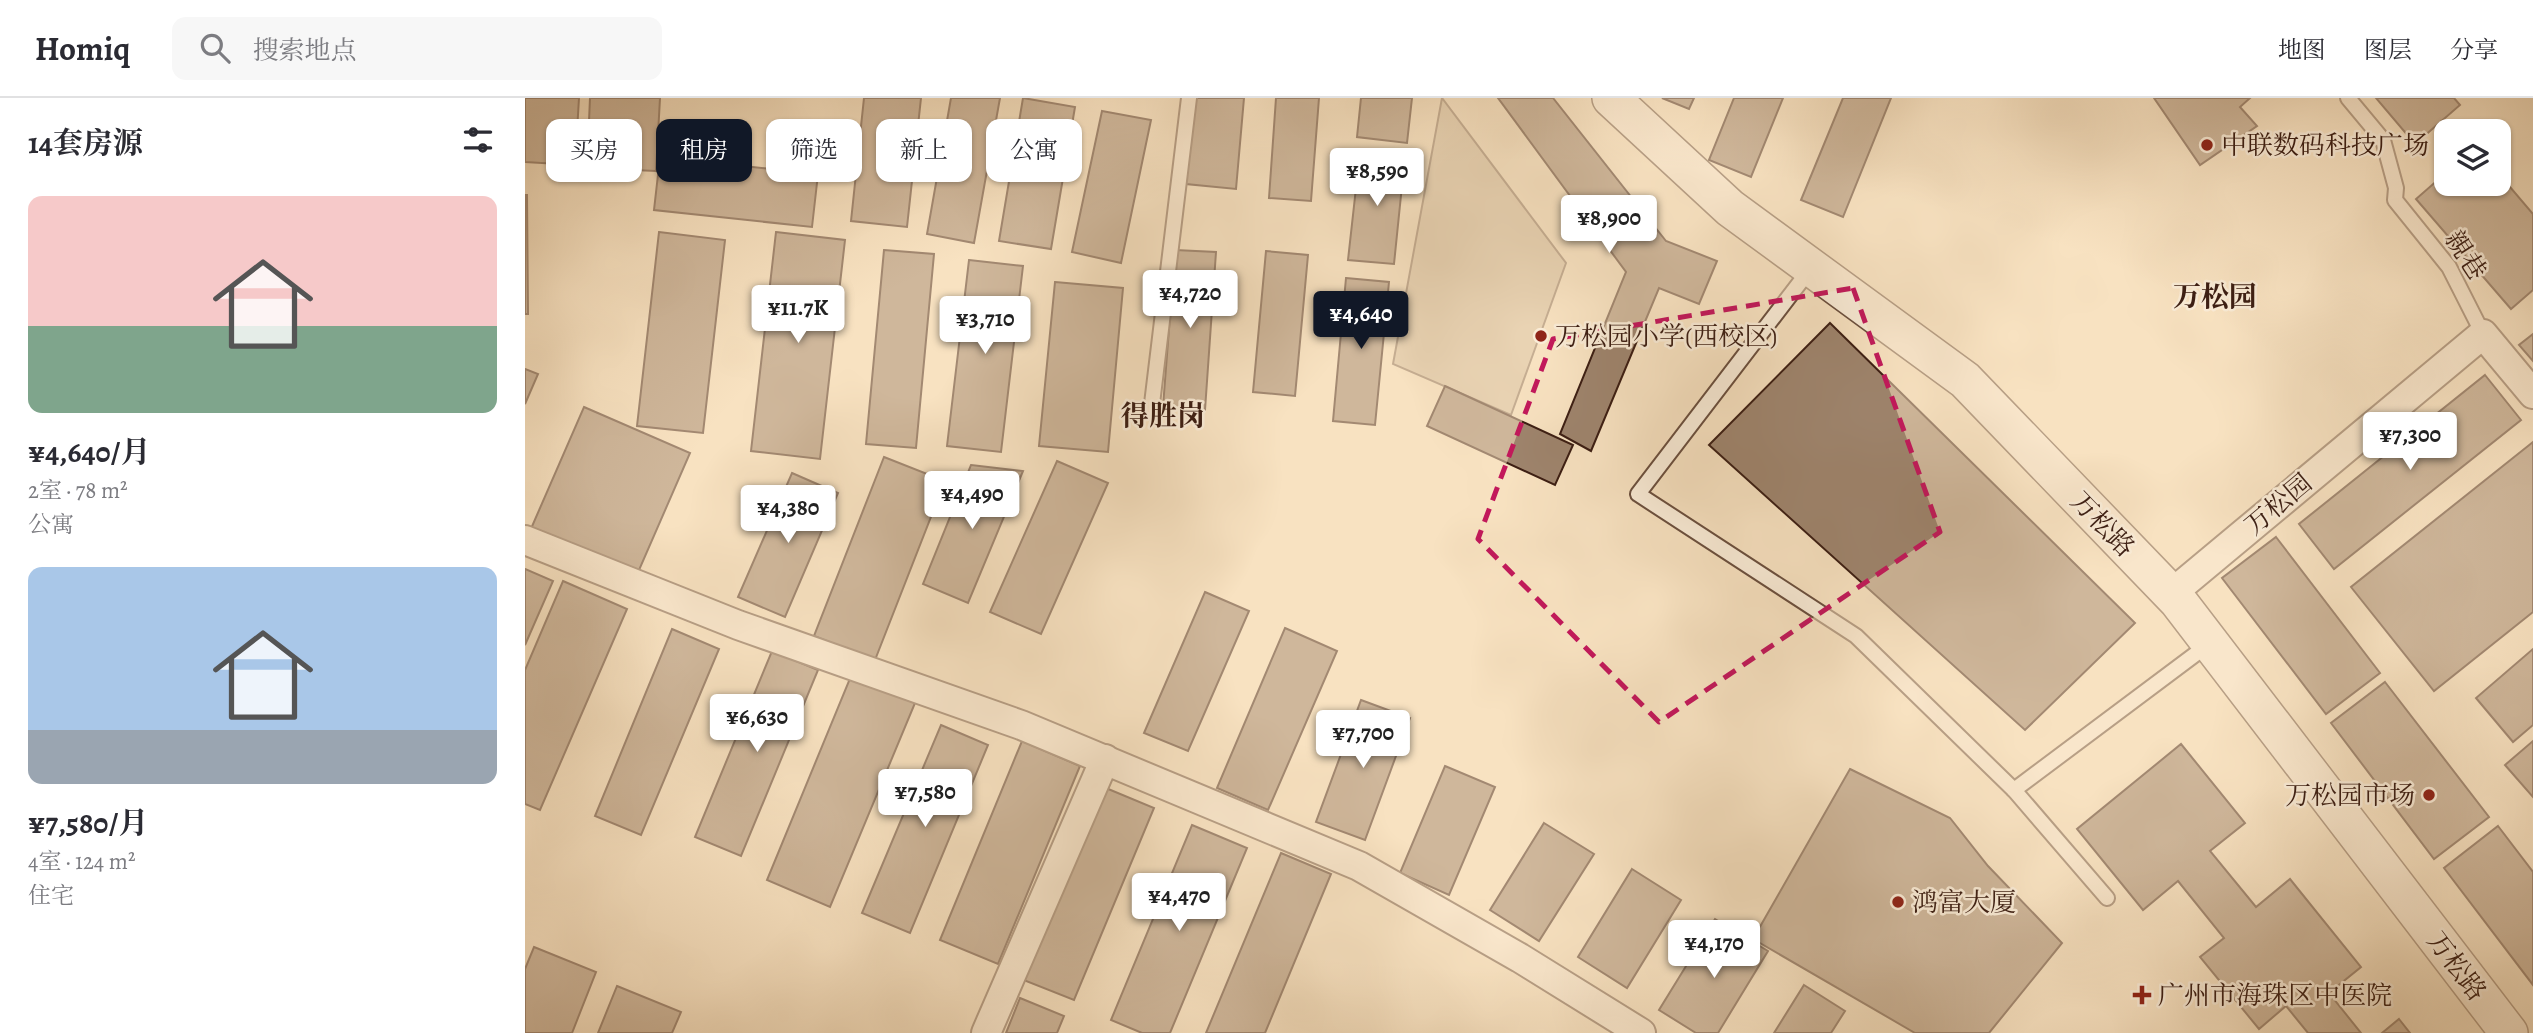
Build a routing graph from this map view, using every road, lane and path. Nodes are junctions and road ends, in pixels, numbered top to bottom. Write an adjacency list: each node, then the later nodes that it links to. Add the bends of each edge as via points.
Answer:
1 (1189, 98): 7 (lane)
2 (1611, 98): 4 (street, 万松路, via 1730,208)
3 (2348, 98): 5 (lane, 親巷, via 2383,140 2395,200 2449,267)
4 (1811, 268): 9 (street, 万松路, via 1965,380); 12 (lane, via 1637,494 1856,636)
5 (2483, 334): 6 (street); 9 (street, 万松园)
6 (2533, 394)
7 (1151, 412)
8 (525, 540): 11 (street, via 737,625)
9 (2171, 594): 10 (street, 万松路)
10 (2210, 643): 12 (lane); 16 (street, 万松路)
11 (1105, 759): 14 (street); 15 (street, via 1359,866)
12 (2014, 790): 13 (lane)
13 (2107, 898)
14 (986, 1033)
15 (1641, 1033)
16 (2509, 1033)

